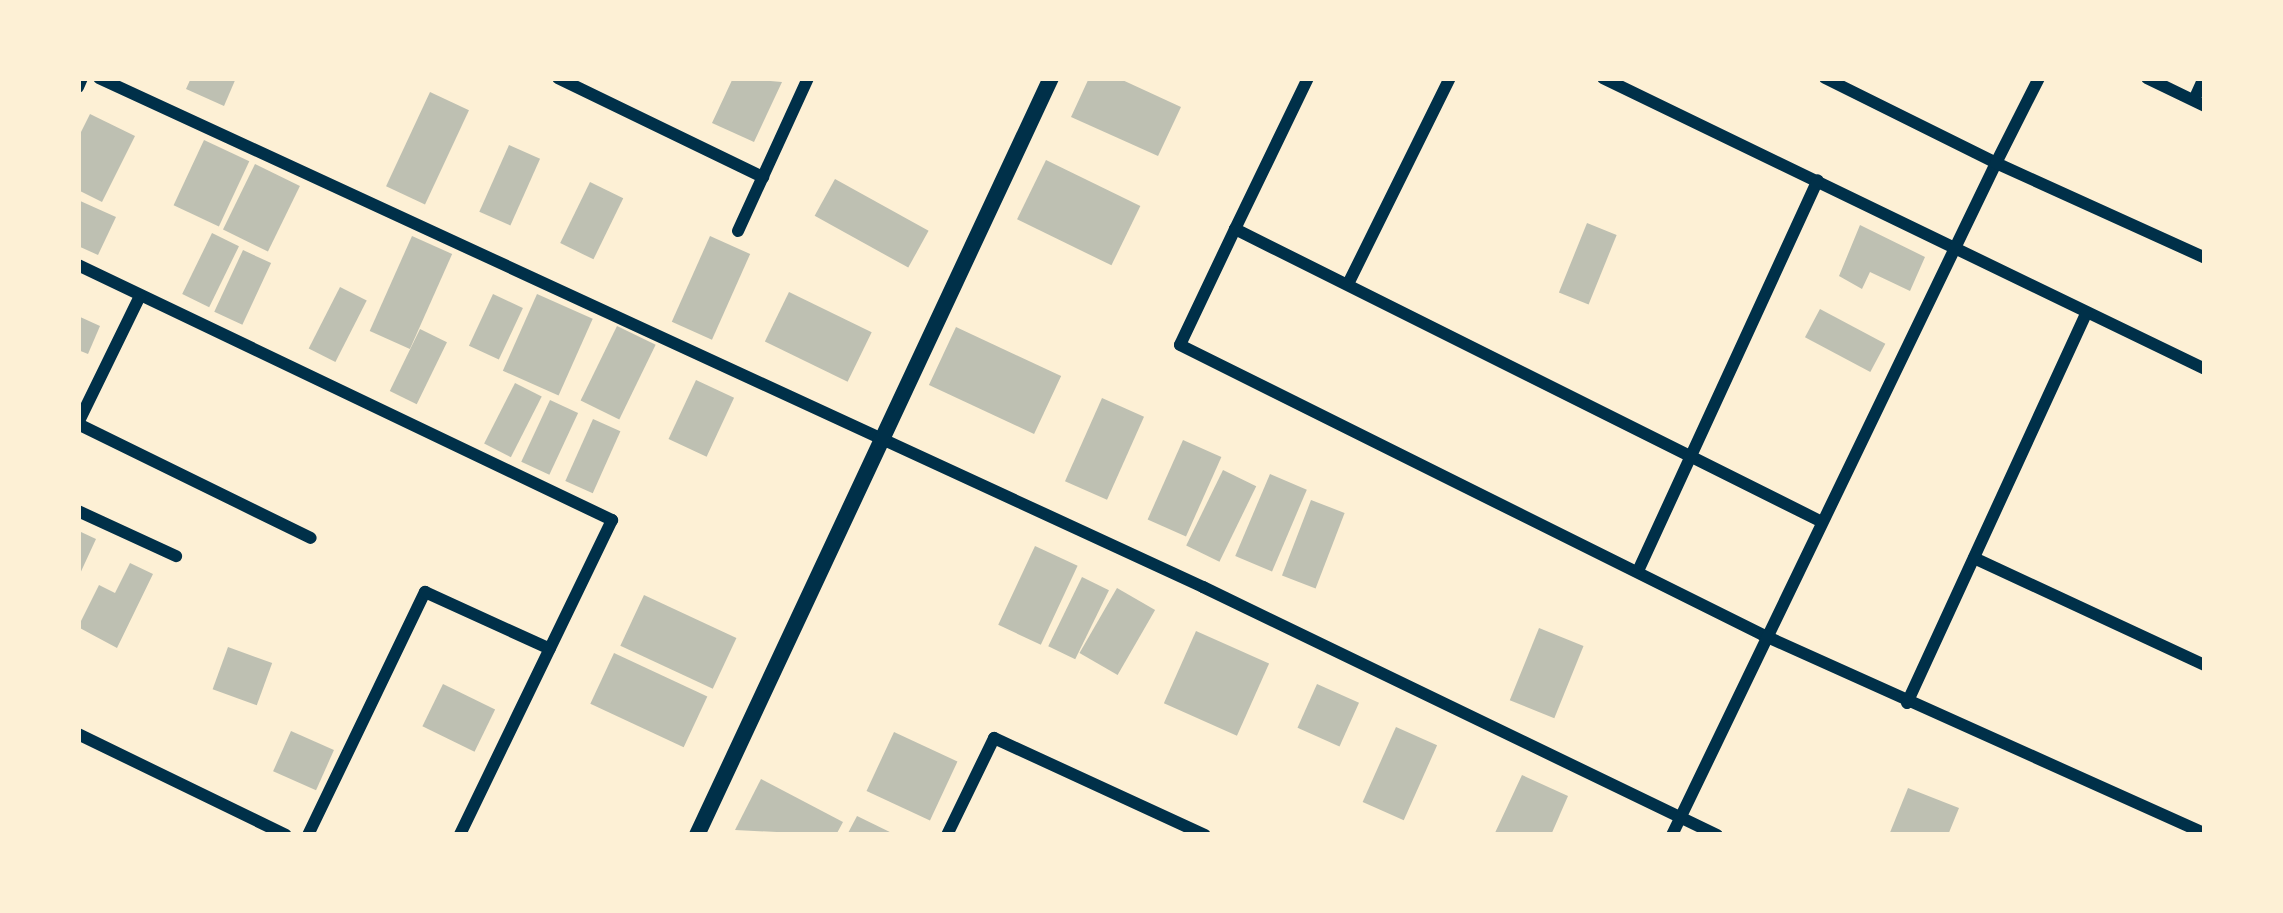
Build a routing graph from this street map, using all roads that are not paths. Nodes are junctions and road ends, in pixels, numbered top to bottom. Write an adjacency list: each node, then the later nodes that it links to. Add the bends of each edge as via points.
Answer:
1 (82, 78): 13 (street)
2 (99, 78): 28 (street)
3 (558, 78): 16 (street)
4 (808, 78): 16 (street)
5 (1052, 78): 28 (street)
6 (1308, 78): 18 (street)
7 (1450, 78): 23 (street)
8 (1604, 78): 17 (street)
9 (1825, 78): 15 (street)
10 (2039, 78): 15 (street)
11 (2147, 78): 14 (street)
12 (2204, 78): 14 (street)
13 (78, 87)
14 (2199, 103)
15 (1996, 163): 20 (street); 21 (street)
16 (763, 177): 19 (street)
17 (1818, 181): 20 (street); 29 (street)
18 (1235, 229): 23 (street); 35 (street, via 1180,345)
19 (738, 231)
20 (1954, 247): 25 (street); 31 (street)
21 (2205, 258)
22 (78, 265): 24 (street)
23 (1348, 284): 29 (street)
24 (140, 296): 27 (street); 37 (street, via 612,520)
25 (2086, 313): 26 (street); 34 (street)
26 (2205, 369)
27 (78, 423): 32 (street)
28 (884, 440): 41 (street); 46 (street)
29 (1693, 455): 31 (street); 35 (street)
30 (78, 511): 33 (street)
31 (1820, 520): 36 (street)
32 (311, 538)
33 (176, 556)
34 (1974, 558): 38 (street); 39 (street)
35 (1638, 571): 36 (street)
36 (1763, 635): 39 (street); 41 (street)
37 (550, 649): 44 (street, via 425,592); 45 (street)
38 (2205, 664)
39 (1907, 703): 42 (street)
40 (78, 734): 43 (street)
41 (1680, 817): 49 (street); 50 (street)
42 (2205, 834)
43 (286, 835)
44 (308, 835)
45 (460, 835)
46 (697, 835)
47 (947, 835): 48 (street, via 994,738)
48 (1205, 835)
49 (1672, 835)
50 (1717, 835)

